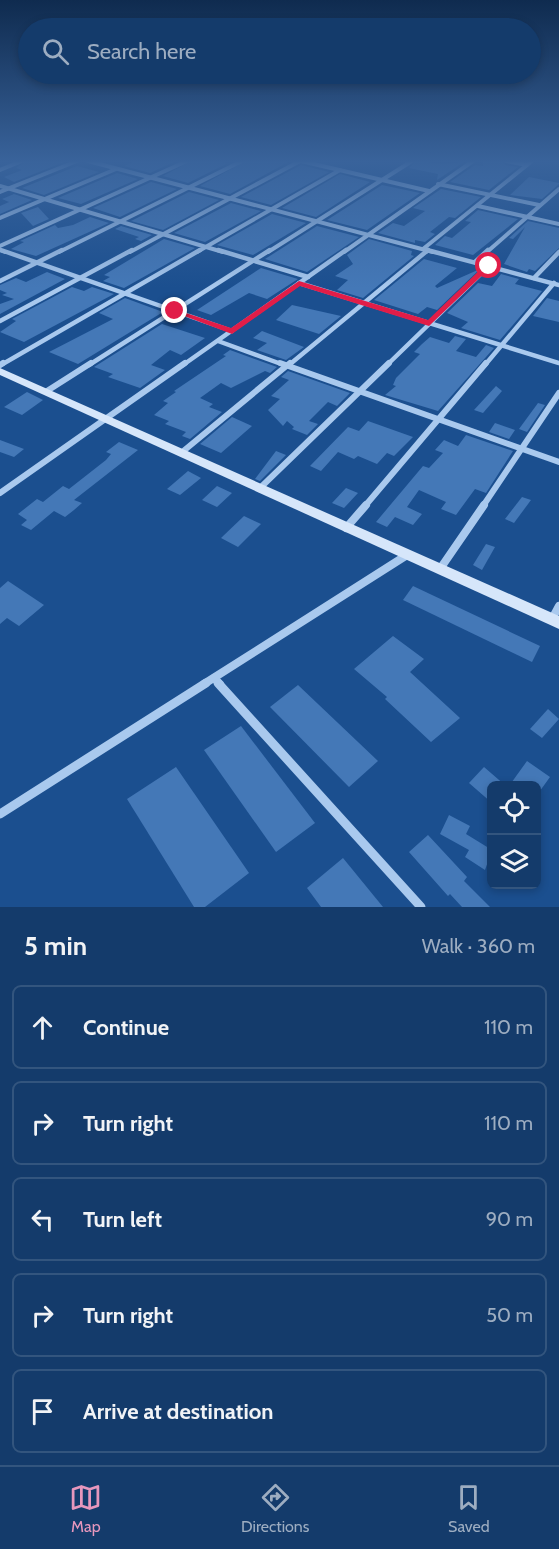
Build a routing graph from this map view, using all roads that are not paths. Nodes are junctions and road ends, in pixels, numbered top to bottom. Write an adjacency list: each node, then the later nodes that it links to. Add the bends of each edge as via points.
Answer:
1 (34, 203): 17 (street)
2 (63, 203): 14 (street)
3 (94, 203): 14 (street)
4 (158, 203): 18 (street)
5 (220, 203): 21 (street)
6 (250, 203): 15 (street)
7 (281, 203): 15 (street)
8 (345, 203): 19 (street)
9 (411, 203): 22 (street)
10 (481, 203): 13 (street)
11 (530, 203): 12 (street)
12 (539, 205): 16 (street)
13 (478, 206): 16 (street); 25 (street)
14 (81, 209): 18 (street); 24 (street)
15 (271, 209): 19 (street); 23 (street)
16 (526, 216): 20 (street); 28 (street)
17 (0, 218)
18 (122, 221): 21 (street); 29 (street)
19 (317, 221): 22 (street); 27 (street)
20 (559, 224)
21 (163, 234): 23 (street); 32 (street)
22 (367, 234): 25 (street); 31 (street)
23 (205, 246): 27 (street); 37 (street)
24 (0, 248): 29 (street)
25 (425, 249): 28 (street); 38 (street)
26 (559, 252): 33 (street)
27 (254, 261): 31 (street); 39 (street)
28 (475, 262): 30 (street)
29 (36, 263): 32 (street); 34 (street)
30 (489, 266): 33 (street); 41 (street)
31 (308, 277): 35 (street)
32 (78, 278): 37 (street); 40 (street)
33 (534, 278): 36 (street)
34 (0, 281)
35 (299, 283): 38 (street); 42 (street)
36 (557, 284): 44 (street)
37 (124, 295): 39 (street); 47 (street)
38 (362, 303): 41 (street); 46 (street)
39 (175, 311): 42 (street); 49 (street)
40 (0, 321)
41 (429, 323): 44 (street); 50 (street)
42 (232, 331): 43 (street)
43 (218, 341): 46 (street); 52 (street)
44 (500, 345): 45 (street); 53 (street)
45 (559, 363)
46 (288, 364): 50 (street); 55 (street)
47 (0, 365)
48 (0, 371): 49 (main road)
49 (46, 391): 52 (main road)
50 (361, 391): 53 (street); 57 (street)
51 (559, 393): 54 (street)
52 (106, 419): 55 (main road); 58 (street)
53 (438, 419): 54 (street); 59 (street)
54 (522, 449): 56 (street); 61 (street)
55 (181, 453): 57 (main road)
56 (559, 462)
57 (259, 489): 59 (main road)
58 (0, 494)
59 (346, 528): 60 (main road)
60 (406, 555): 61 (main road); 64 (street)
61 (440, 570): 63 (main road)
62 (559, 606): 63 (street)
63 (556, 621)
64 (214, 678): 65 (street); 66 (street)
65 (0, 814)
66 (421, 907)

